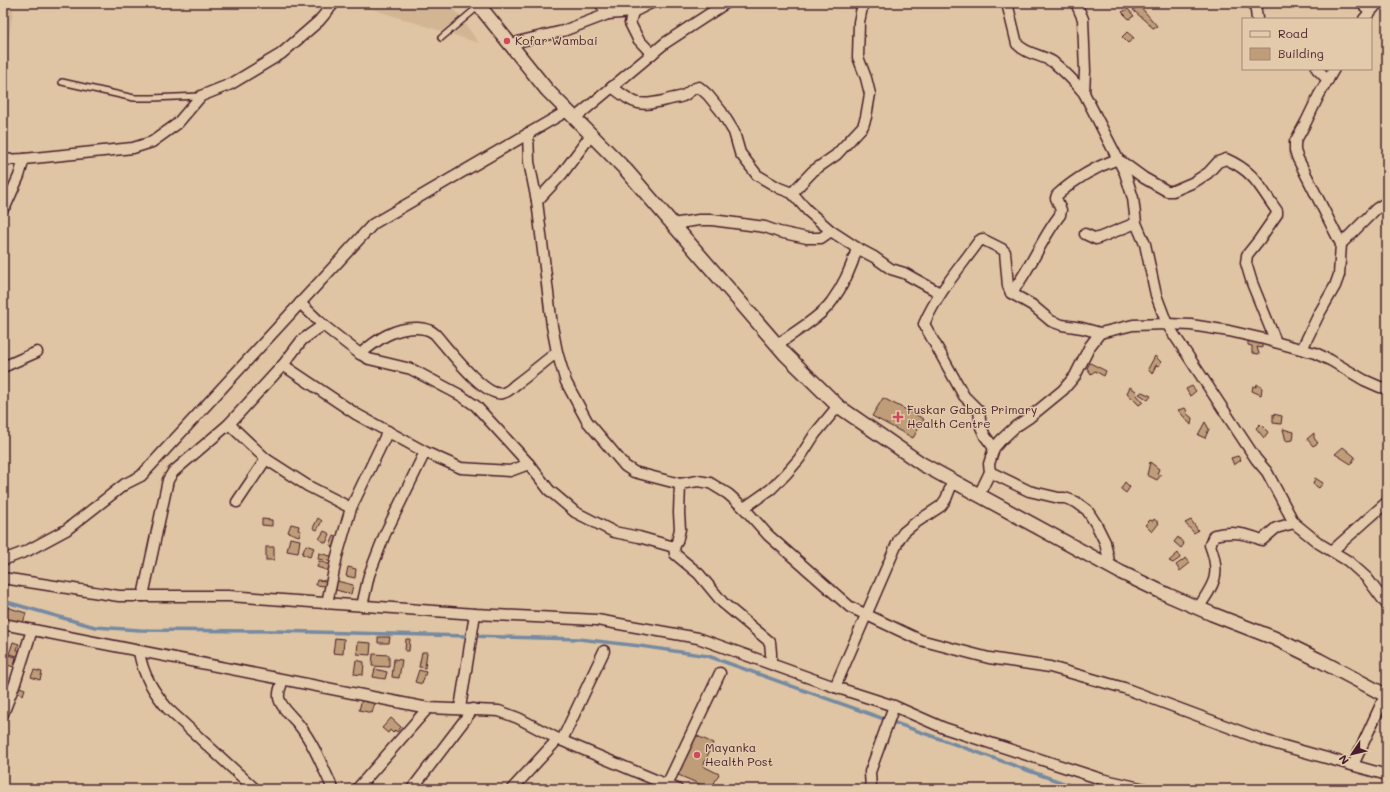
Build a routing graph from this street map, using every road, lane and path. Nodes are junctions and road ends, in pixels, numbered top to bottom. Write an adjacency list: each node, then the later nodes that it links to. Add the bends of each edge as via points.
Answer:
1 (334, 3): 26 (street, via 281,54 231,84)
2 (600, 3): 14 (street)
3 (607, 3): 14 (street)
4 (651, 3): 13 (street)
5 (726, 3): 19 (street)
6 (863, 3): 33 (street, via 859,22 858,57 870,94 863,126 836,155 813,171)
7 (1007, 3): 25 (street, via 1017,44 1052,62)
8 (1076, 3): 25 (street, via 1083,19)
9 (1255, 3): 16 (street)
10 (1361, 3): 15 (street)
11 (1378, 3): 15 (street)
12 (478, 5): 17 (lane); 18 (street)
13 (633, 12): 14 (street); 19 (street, via 630,23 638,38)
14 (608, 14): 18 (street, via 563,31)
15 (1367, 15)
16 (1257, 18)
17 (441, 38)
18 (510, 45): 27 (street, via 547,90)
19 (652, 54): 24 (street)
20 (1318, 70): 22 (street)
21 (1333, 70): 22 (street)
22 (1328, 80): 41 (street, via 1294,146 1298,159)
23 (62, 82): 26 (lane, via 134,98)
24 (612, 87): 27 (street); 33 (street, via 640,104 684,96 692,88 699,87 708,94 734,132 740,153 757,175)
25 (1084, 93): 31 (street)
26 (201, 96): 30 (street, via 177,124 152,142 133,148)
27 (571, 114): 28 (street); 29 (street)
28 (528, 133): 34 (street, via 529,162); 45 (street, via 373,224)
29 (591, 136): 34 (street); 38 (street, via 626,170)
30 (24, 159): 32 (street); 36 (street, via 19,176)
31 (1118, 159): 37 (street, via 1133,198); 44 (street, via 1084,175 1057,196 1060,215); 49 (street, via 1167,191 1194,182 1226,158 1246,170 1256,180 1277,214 1247,255 1246,264)
32 (3, 160)
33 (792, 193): 39 (street)
34 (537, 201): 53 (street)
35 (1387, 202): 41 (street, via 1376,209)
36 (3, 208)
37 (1136, 223): 40 (street, via 1096,239); 46 (street, via 1145,244 1156,295)
38 (672, 224): 39 (street, via 712,220 765,227 807,238 821,238); 50 (street)
39 (831, 231): 42 (street)
40 (1085, 234)
41 (1341, 244): 51 (street, via 1339,275 1335,286)
42 (857, 248): 43 (street, via 890,269 904,273); 50 (street, via 849,271 832,302 810,322)
43 (940, 293): 44 (street, via 982,239 1005,252); 61 (street, via 926,318 924,328 964,396 979,411 981,427)
44 (1011, 293): 48 (street, via 1032,305 1051,321)
45 (300, 303): 47 (street); 76 (street, via 141,476 125,484 66,530 27,551)
46 (1167, 324): 48 (street, via 1133,325); 49 (street, via 1191,325); 73 (street, via 1267,472)
47 (323, 325): 54 (street); 55 (street, via 302,340)
48 (1100, 333): 61 (street, via 1090,346 1075,376 1063,390 1015,427)
49 (1276, 342): 51 (street)
50 (777, 345): 58 (street)
51 (1302, 349): 57 (street, via 1330,360 1364,380)
52 (37, 352): 56 (street)
53 (557, 352): 54 (street, via 501,394 486,388 472,377 428,329 410,328 395,331); 67 (street, via 566,382 587,421 625,466 634,472)
54 (360, 354): 64 (street, via 411,369 460,395 476,406)
55 (282, 365): 59 (street); 60 (street, via 356,414)
56 (3, 366)
57 (1387, 388)
58 (838, 406): 66 (street, via 922,464); 72 (street, via 786,474 771,489)
59 (228, 424): 63 (street); 79 (street, via 173,472 168,480)
60 (388, 431): 62 (street); 71 (street)
61 (994, 448): 65 (street)
62 (425, 452): 64 (street, via 461,468 510,471); 82 (street, via 385,534 369,575)
63 (266, 459): 69 (street); 71 (street, via 308,486)
64 (530, 464): 74 (street, via 549,490 575,512 614,532)
65 (990, 472): 68 (street); 77 (street, via 1029,491 1065,498 1087,510 1105,542)
66 (953, 481): 68 (street); 84 (street, via 946,499 940,506 915,523 899,539)
67 (680, 484): 72 (street, via 698,481 710,483); 74 (street, via 680,529)
68 (979, 495): 77 (street)
69 (237, 502)
70 (1387, 502): 75 (street)
71 (351, 508): 80 (street)
72 (744, 508): 84 (street, via 768,535 850,607)
73 (1294, 523): 75 (street); 83 (street, via 1276,528 1262,540 1239,533 1226,532 1214,535 1210,545 1215,558 1216,574 1211,589)
74 (674, 547): 90 (street, via 677,556 699,574 723,603 770,642)
75 (1332, 551): 81 (street, via 1367,578)
76 (3, 560)
77 (1110, 566): 83 (street)
78 (3, 578): 79 (street, via 119,596)
79 (143, 596): 80 (street, via 229,596)
80 (327, 603): 82 (street)
81 (1387, 605)
82 (362, 606): 85 (street)
83 (1198, 608): 94 (street, via 1287,644)
84 (866, 616): 93 (street); 101 (street, via 920,640 989,658 1050,667 1124,688 1266,741)
85 (474, 618): 90 (street, via 597,620 698,638); 96 (street)
86 (3, 624): 87 (street)
87 (32, 630): 89 (street); 99 (street)
88 (604, 650): 100 (street)
89 (139, 652): 92 (street); 104 (street, via 146,676 168,709)
90 (771, 664): 93 (street)
91 (720, 673): 103 (street)
92 (283, 680): 95 (street); 105 (street, via 278,692 279,700 300,726)
93 (835, 687): 98 (street)
94 (1386, 696): 101 (street)
95 (428, 708): 96 (street); 106 (street)
96 (460, 708): 97 (street)
97 (473, 709): 100 (street, via 499,711); 107 (street)
98 (893, 710): 110 (street, via 870,772); 111 (street, via 1101,779)
99 (3, 714)
100 (560, 740): 103 (street); 108 (street)
101 (1353, 765): 102 (street)
102 (1387, 775)
103 (666, 787): 109 (street)
104 (255, 789)
105 (333, 789)
106 (357, 789)
107 (412, 789)
108 (512, 789)
109 (677, 789)
110 (871, 789)
111 (1145, 789)

